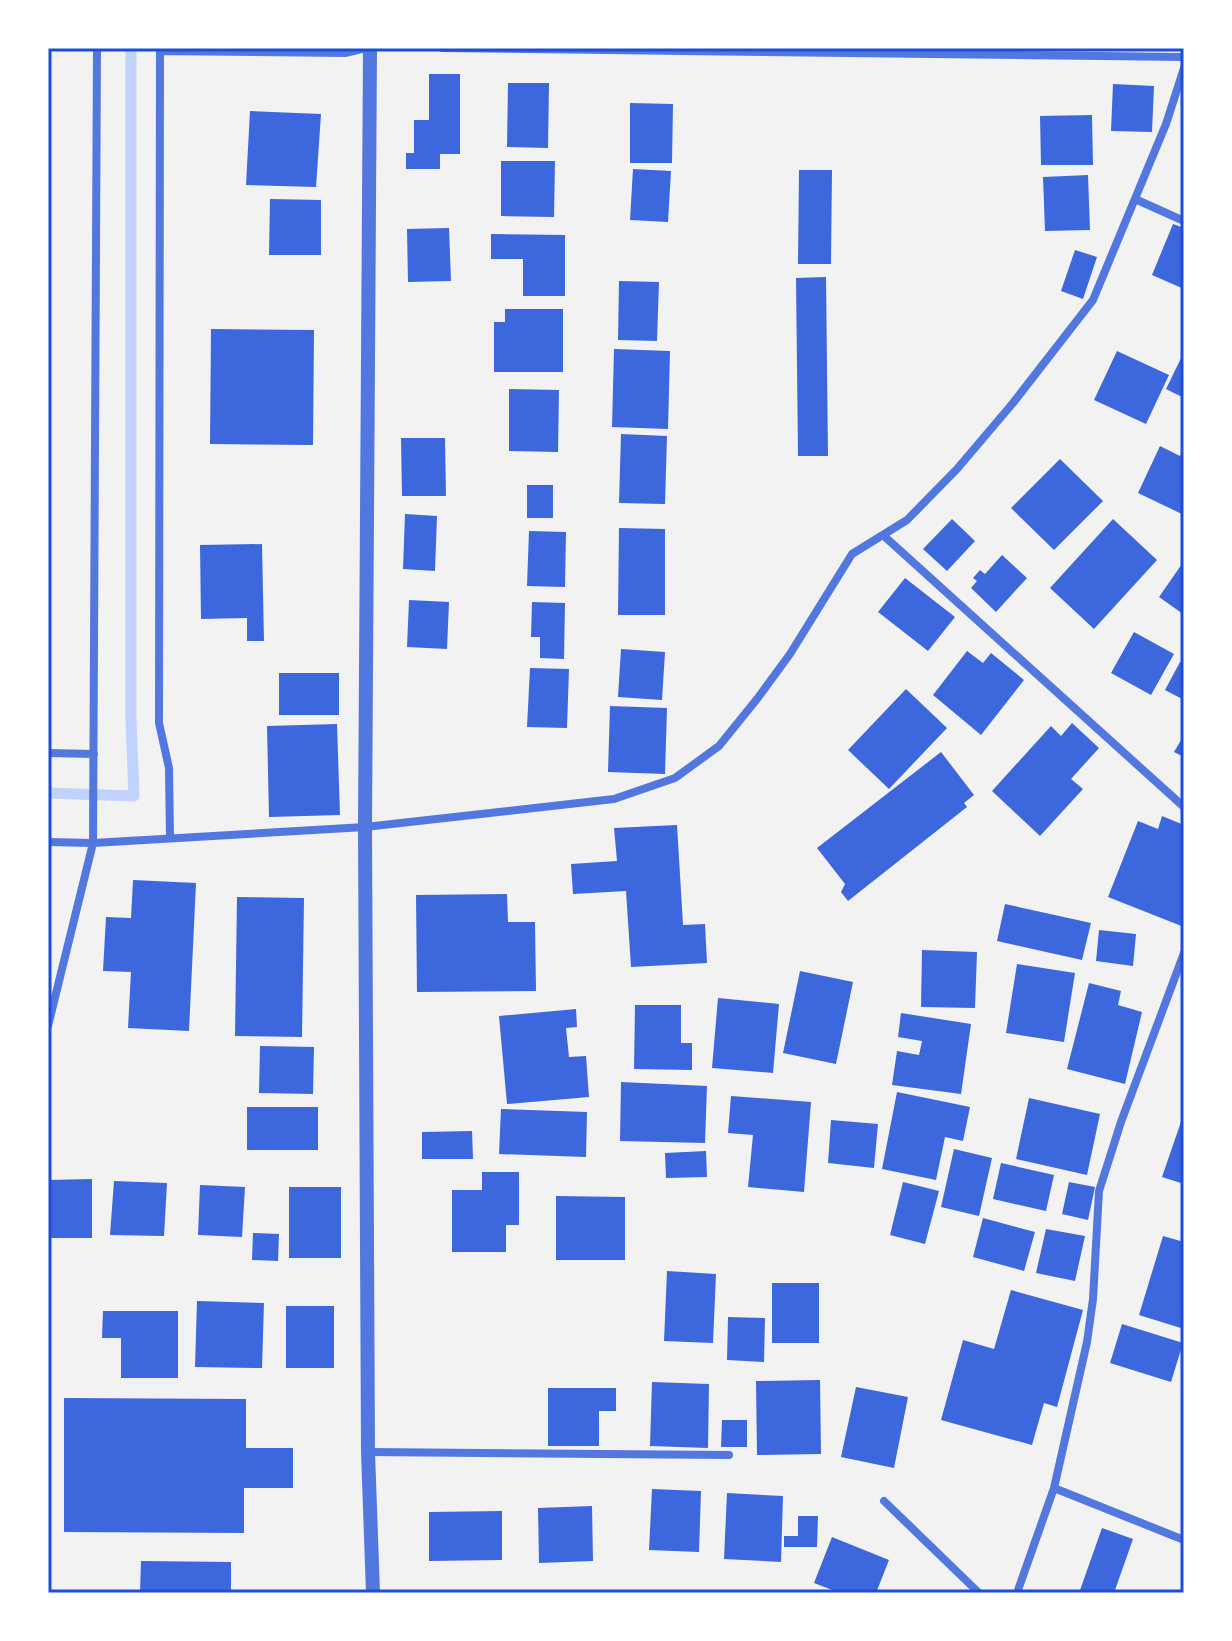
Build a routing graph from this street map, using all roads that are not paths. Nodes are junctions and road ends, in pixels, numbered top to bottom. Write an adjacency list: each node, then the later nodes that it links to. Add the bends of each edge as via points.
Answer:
1 (97, 48): 11 (street)
2 (368, 48): 4 (street, via 345,53); 13 (street)
3 (442, 48): 5 (street)
4 (160, 49): 14 (street, via 159,723 169,768)
5 (1184, 57)
6 (1184, 68): 7 (street)
7 (1135, 199): 8 (street); 9 (street, via 1093,300 957,469)
8 (1184, 221)
9 (884, 536): 12 (street); 13 (street, via 852,554 790,654 719,746 675,778 614,799)
10 (48, 753): 11 (street)
11 (94, 754): 16 (street)
12 (1184, 807)
13 (365, 827): 14 (street); 19 (street)
14 (170, 838): 16 (street)
15 (48, 842): 16 (street)
16 (93, 843): 18 (street)
17 (1184, 953): 21 (street, via 1099,1191 1087,1342)
18 (48, 1026)
19 (368, 1452): 20 (street); 24 (street)
20 (729, 1455)
21 (1054, 1488): 23 (street); 26 (street)
22 (884, 1501): 25 (street)
23 (1184, 1540)
24 (373, 1593)
25 (979, 1593)
26 (1017, 1593)

